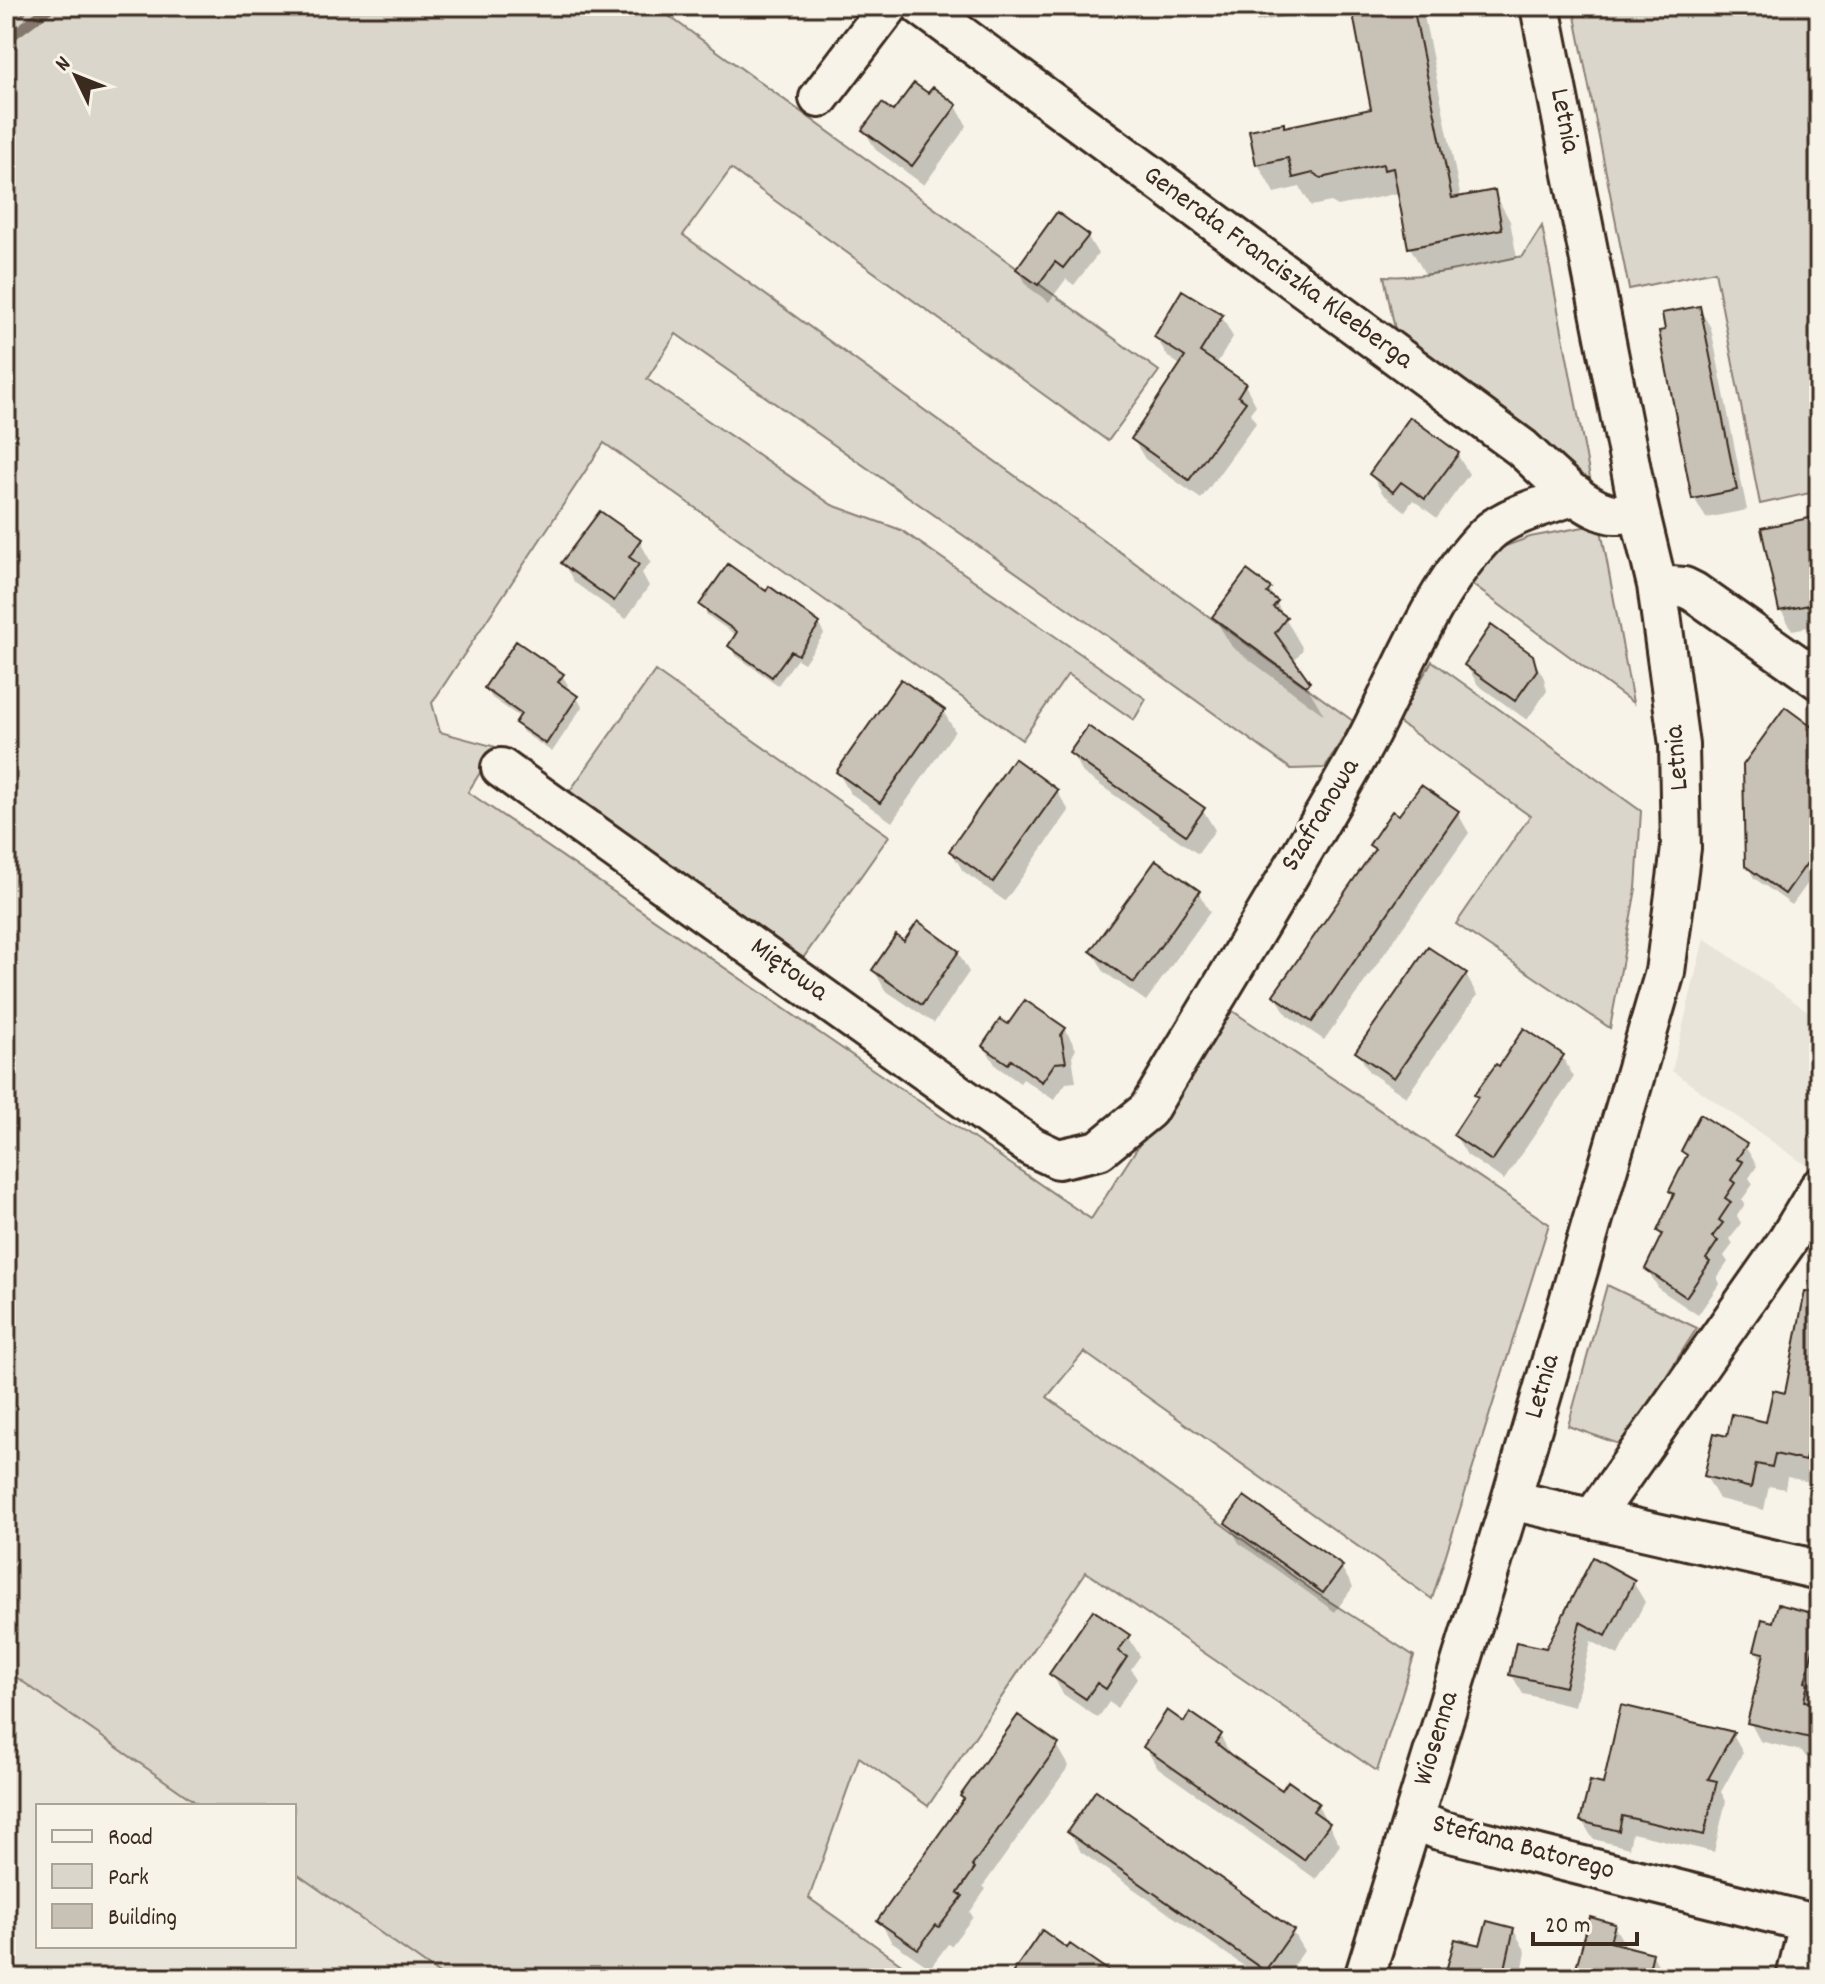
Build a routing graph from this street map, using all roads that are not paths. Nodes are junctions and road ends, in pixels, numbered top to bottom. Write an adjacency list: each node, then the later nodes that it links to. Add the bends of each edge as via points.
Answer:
1 (889, 6): 4 (street)
2 (921, 6): 5 (street, Generała Franciszka Kleeberga, via 1522,448)
3 (1540, 6): 6 (street, Letnia)
4 (819, 98)
5 (1576, 495): 6 (street, Generała Franciszka Kleeberga, via 1606,513); 10 (street, Szafranowa, via 1490,530 1463,560 1359,754 1148,1110 1099,1150)
6 (1639, 510): 7 (street, Letnia)
7 (1657, 585): 8 (street, via 1694,592); 12 (street, Letnia, via 1682,801 1665,972)
8 (1819, 680)
9 (501, 768): 10 (street, Miętowa, via 1032,1147 1058,1159)
10 (1079, 1154)
11 (1819, 1188): 13 (street)
12 (1511, 1500): 13 (street); 15 (street, Wiosenna)
13 (1592, 1519): 14 (street)
14 (1819, 1570)
15 (1414, 1819): 16 (street, Stefana Batorego, via 1439,1830); 17 (street, Wiosenna)
16 (1814, 1924): 18 (street)
17 (1364, 1978)
18 (1796, 1978)

